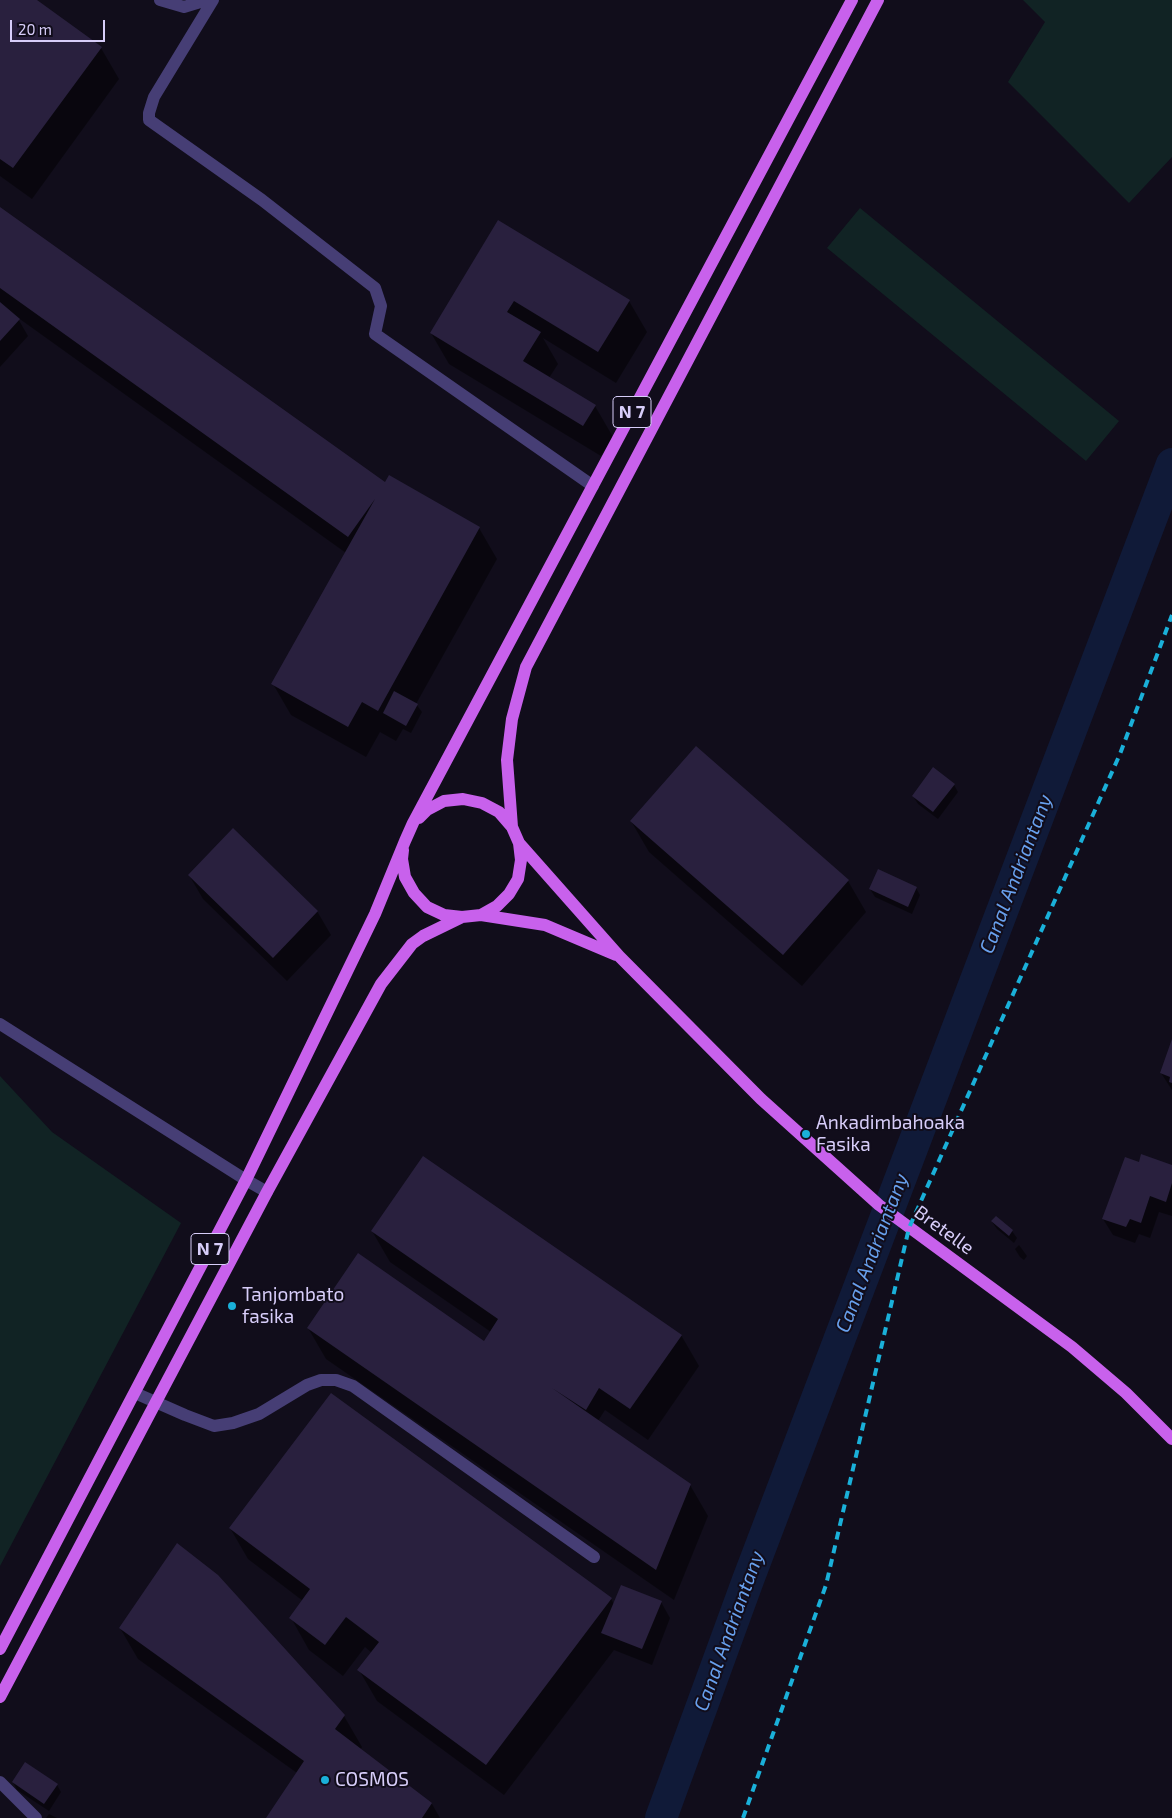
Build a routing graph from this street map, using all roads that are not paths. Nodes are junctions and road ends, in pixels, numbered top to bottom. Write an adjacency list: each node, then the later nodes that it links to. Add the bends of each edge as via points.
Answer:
1 (160, 0): 2 (lane, via 184,7)
2 (207, 0)
3 (213, 0): 6 (lane, via 154,97 149,120 262,200 376,288 381,306 375,334)
4 (852, 0): 6 (main road, N 7)
5 (878, 0): 8 (main road, N 7, via 526,667 512,719 507,760)
6 (593, 486): 7 (main road, N 7)
7 (414, 823): 8 (main road, via 427,810 444,801 463,799 482,803 499,812); 9 (main road)
8 (512, 827): 10 (main road)
9 (405, 840): 12 (main road, via 402,859 405,877 414,893 427,907 444,915); 15 (main road, N 7, via 376,914)
10 (519, 843): 11 (main road, via 518,878 497,906); 13 (main road, Bretelle)
11 (480, 915): 12 (main road); 13 (main road, via 545,926)
12 (462, 918): 16 (main road, N 7, via 412,944 381,984)
13 (619, 956): 19 (main road, Bretelle, via 761,1098 878,1205 1072,1347 1126,1393)
14 (0, 1024): 15 (lane)
15 (246, 1180): 16 (lane); 17 (main road, N 7)
16 (267, 1192): 18 (main road, N 7)
17 (135, 1392): 18 (lane); 21 (main road, N 7)
18 (156, 1403): 20 (lane, via 214,1426 259,1414 307,1385 321,1380 336,1380 353,1386); 22 (main road, N 7)
19 (1172, 1439)
20 (594, 1557)
21 (0, 1649)
22 (0, 1697)
23 (0, 1782): 24 (lane)
24 (36, 1818)

